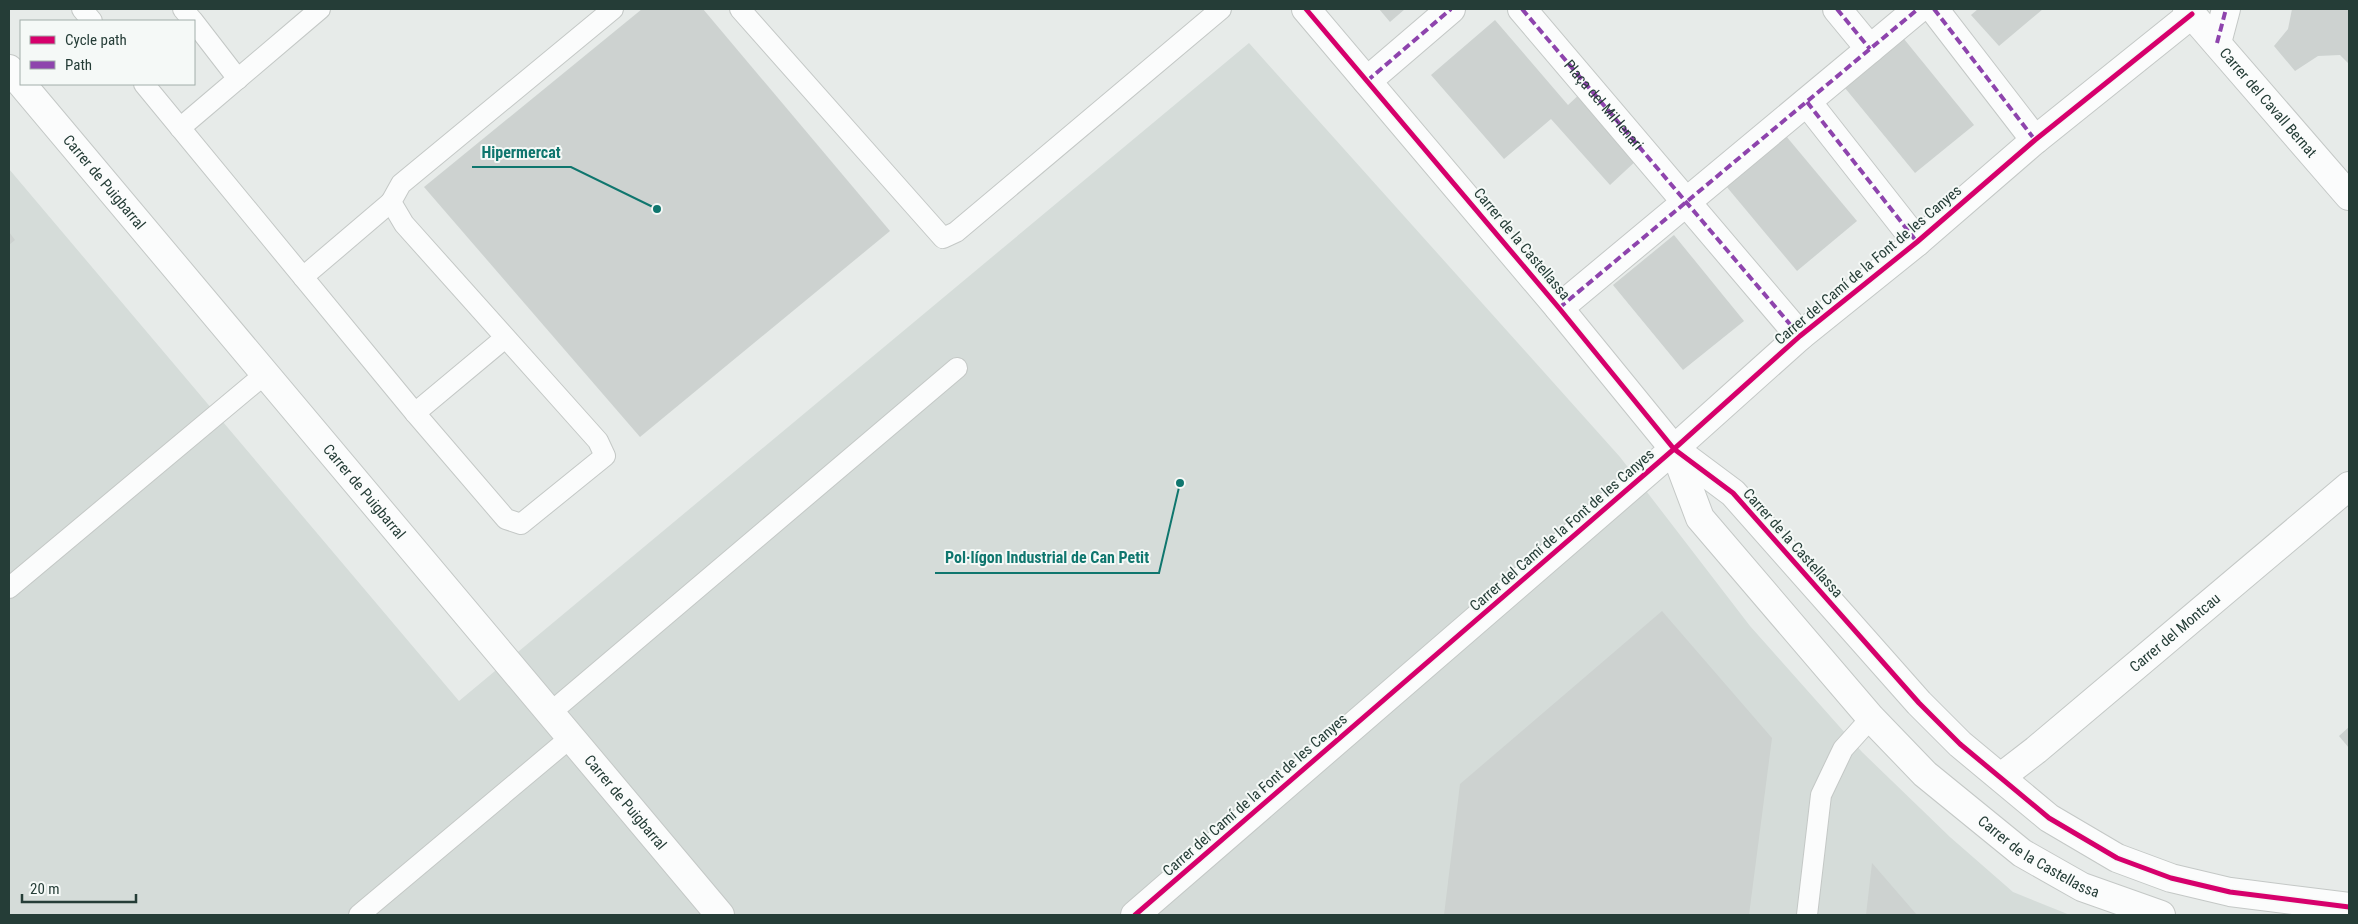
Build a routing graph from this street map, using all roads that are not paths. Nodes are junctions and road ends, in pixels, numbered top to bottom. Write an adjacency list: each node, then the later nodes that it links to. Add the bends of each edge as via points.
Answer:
1 (82, 9): 16 (lane)
2 (183, 9): 17 (lane)
3 (320, 9): 15 (lane)
4 (613, 9): 31 (lane, via 401,184)
5 (740, 9): 6 (lane, via 943,238 956,232)
6 (1221, 9)
7 (1306, 9): 23 (street, Carrer de la Castellassa)
8 (1451, 9): 23 (street)
9 (1522, 9): 32 (street, Plaça del Mil-lenari)
10 (1837, 9): 20 (street)
11 (1918, 9): 20 (street)
12 (1934, 9): 29 (street)
13 (2226, 9): 19 (street)
14 (2189, 11): 19 (street, Carrer del Cavall Bernat); 29 (street, Carrer del Camí de la Font de les Canyes)
15 (299, 15): 22 (lane)
16 (91, 20)
17 (191, 20)
18 (195, 25): 22 (lane)
19 (2217, 43): 30 (street, Carrer del Cavall Bernat)
20 (1870, 49): 27 (street)
21 (9, 69): 24 (street, Carrer de Puigbarral)
22 (238, 79): 28 (lane)
23 (1367, 80): 35 (street, Carrer de la Castellassa)
24 (20, 82)
25 (22, 85): 39 (street, Carrer de Puigbarral)
26 (145, 85): 28 (lane)
27 (1806, 102): 32 (street); 33 (street)
28 (180, 128): 34 (lane)
29 (2035, 140): 33 (street, Carrer del Camí de la Font de les Canyes)
30 (2349, 196)
31 (391, 202): 34 (lane); 37 (lane, via 404,224)
32 (1687, 202): 35 (street); 36 (street, Plaça del Mil-lenari)
33 (1917, 242): 36 (street, Carrer del Camí de la Font de les Canyes)
34 (303, 277): 40 (lane)
35 (1560, 308): 41 (street, Carrer de la Castellassa)
36 (1800, 336): 41 (street, Carrer del Camí de la Font de les Canyes)
37 (505, 338): 40 (lane); 40 (lane, via 598,441 605,456 521,524 506,519)
38 (957, 368): 44 (lane)
39 (265, 374): 43 (lane); 44 (street, Carrer de Puigbarral)
40 (415, 413)
41 (1674, 449): 45 (street, Carrer de la Castellassa, via 1700,518); 47 (street, Carrer de la Castellassa, via 1733,493 1920,703 1960,744); 51 (street, Carrer del Camí de la Font de les Canyes)
42 (2349, 486): 47 (street, Carrer del Montcau)
43 (9, 588)
44 (550, 713): 46 (street, Carrer de Puigbarral)
45 (1871, 718): 52 (lane, via 1843,749 1821,795); 53 (street, Carrer de la Castellassa, via 1925,774 2022,853 2082,887)
46 (570, 738): 49 (lane); 50 (street, Carrer de Puigbarral)
47 (2001, 777): 48 (street, Carrer de la Castellassa, via 2058,823 2116,858 2171,878 2230,892)
48 (2349, 907)
49 (359, 915)
50 (720, 915)
51 (1135, 915)
52 (1807, 915)
53 (2161, 915)

